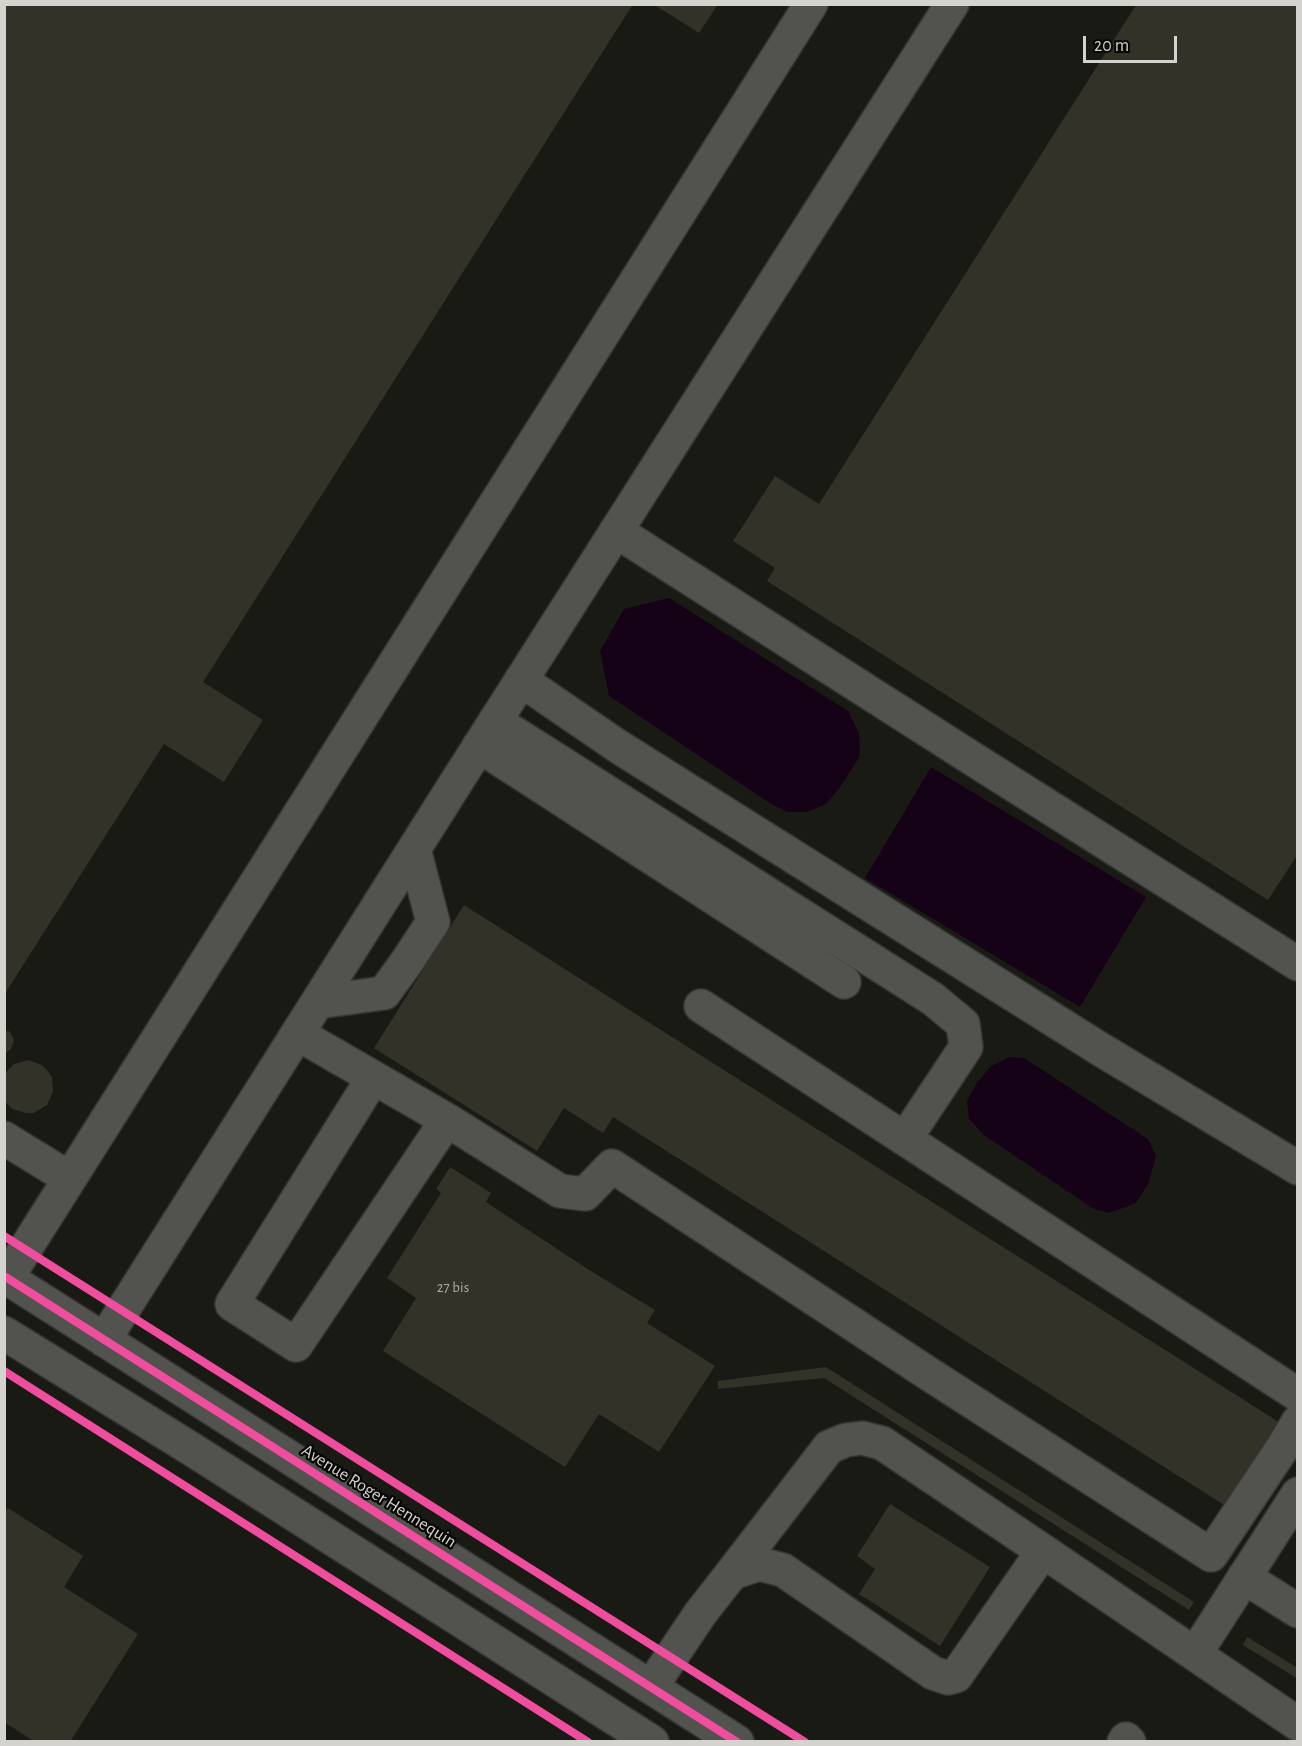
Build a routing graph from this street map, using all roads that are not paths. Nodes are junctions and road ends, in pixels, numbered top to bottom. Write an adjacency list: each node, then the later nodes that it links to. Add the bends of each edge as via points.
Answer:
1 (811, 4): 17 (street)
2 (952, 4): 3 (street)
3 (616, 531): 4 (street); 7 (street)
4 (521, 680): 5 (street); 16 (street, via 619,747 1070,1030)
5 (487, 733): 6 (street); 8 (street); 15 (street, via 933,999 963,1024 966,1047)
6 (414, 849): 9 (street); 9 (street, via 433,921 428,930 384,993)
7 (1298, 964)
8 (844, 982)
9 (318, 1002): 11 (street)
10 (701, 1006): 15 (street)
11 (297, 1034): 12 (street); 20 (street)
12 (373, 1078): 13 (street); 13 (street, via 232,1304 296,1345)
13 (447, 1120): 22 (street, via 560,1191 585,1194 612,1166 1211,1555)
14 (4, 1138): 17 (street)
15 (905, 1139): 21 (street)
16 (1294, 1158)
17 (69, 1178): 18 (street)
18 (14, 1283): 19 (street); 20 (street, Avenue Roger Hennequin)
19 (5, 1334): 31 (street)
20 (104, 1340): 29 (street, Avenue Roger Hennequin)
21 (1298, 1395)
22 (1298, 1422)
23 (1298, 1494): 26 (street)
24 (1043, 1551): 25 (street, via 882,1443 862,1438 829,1447); 25 (street, via 956,1676 948,1678 933,1673 783,1570 759,1564); 28 (street)
25 (732, 1573): 29 (street)
26 (1244, 1577): 27 (street); 28 (street)
27 (1298, 1611)
28 (1195, 1654): 30 (street)
29 (651, 1687): 32 (street, Avenue Roger Hennequin)
30 (1298, 1724)
31 (652, 1742)
32 (736, 1742)
33 (1124, 1742): 34 (street)
34 (1129, 1742)

